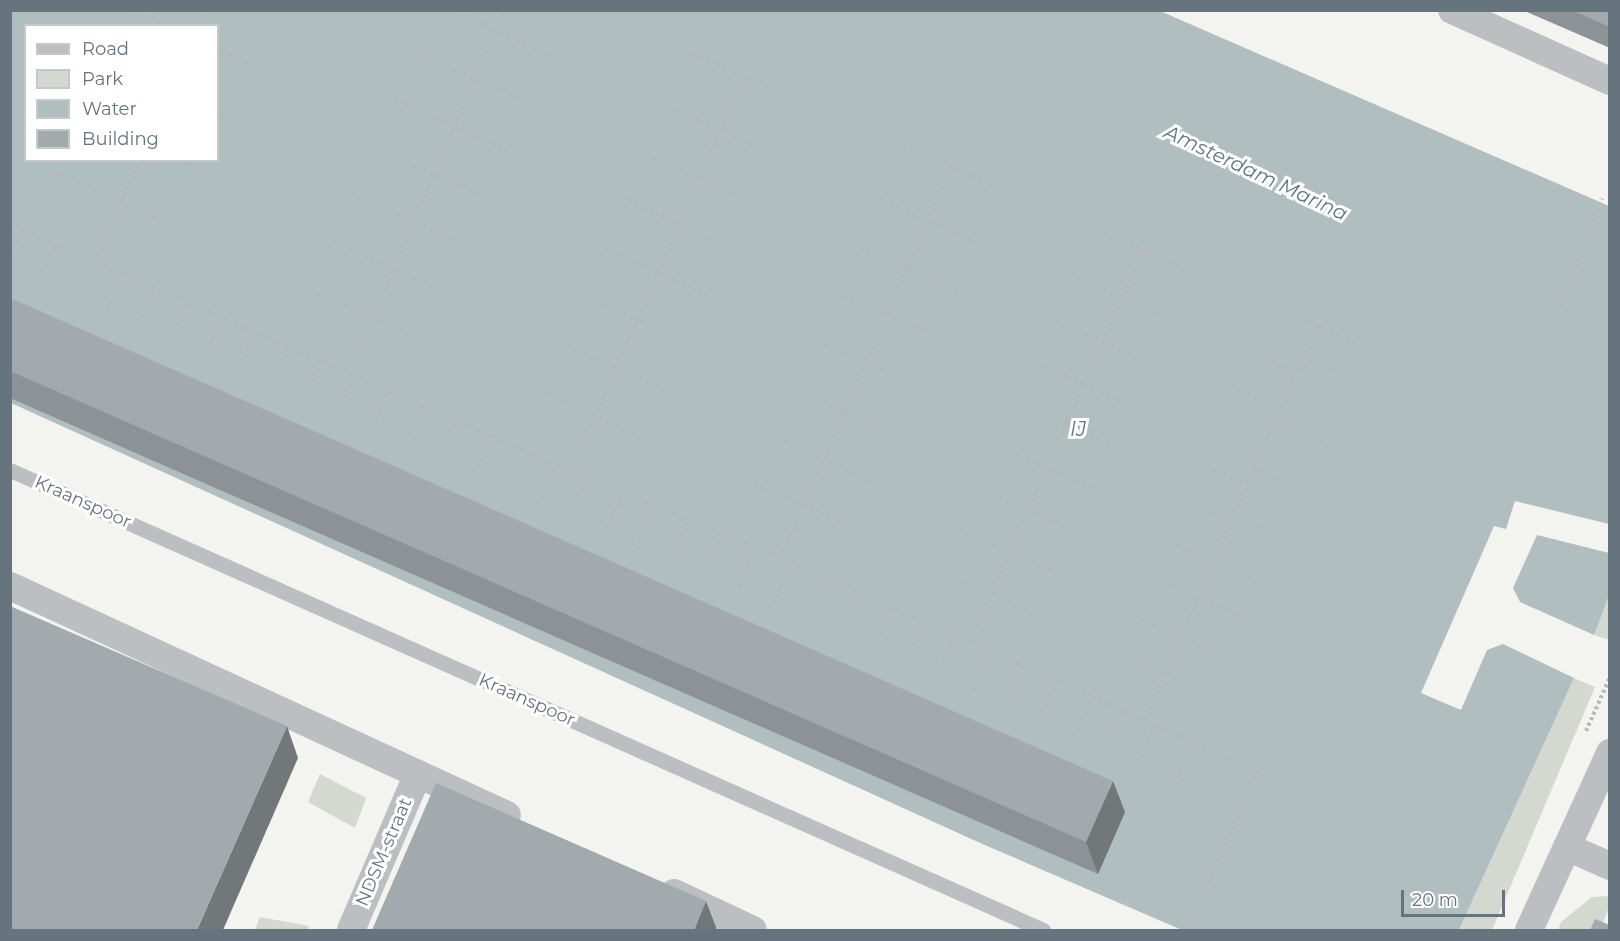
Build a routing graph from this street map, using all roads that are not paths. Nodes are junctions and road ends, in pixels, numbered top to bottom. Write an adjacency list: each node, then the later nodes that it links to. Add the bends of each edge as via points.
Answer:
1 (1452, 10): 2 (street)
2 (1610, 81)
3 (10, 470): 13 (lane, Kraanspoor)
4 (10, 586): 6 (street)
5 (1610, 753): 8 (street)
6 (418, 774): 7 (street); 11 (street, NDSM-straat)
7 (526, 824)
8 (1567, 847): 9 (street); 14 (street)
9 (1610, 866)
10 (645, 880): 12 (street)
11 (351, 930)
12 (753, 930)
13 (1043, 930)
14 (1529, 930)

